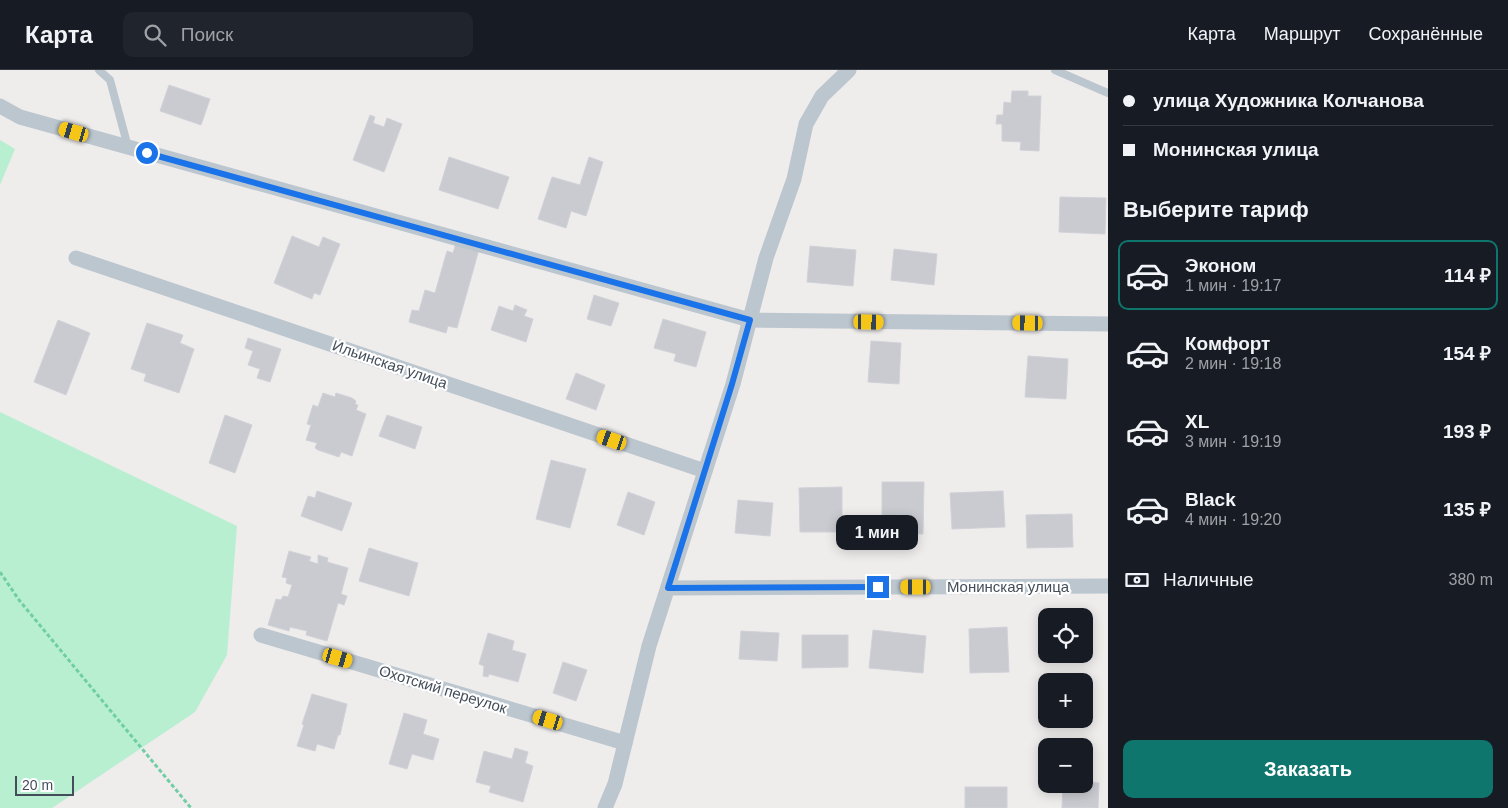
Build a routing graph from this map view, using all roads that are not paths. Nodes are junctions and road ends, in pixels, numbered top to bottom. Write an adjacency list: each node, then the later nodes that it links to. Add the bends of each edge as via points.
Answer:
1 (99, 70): 6 (lane, via 110,80)
2 (849, 70): 8 (street, via 822,96 806,124 794,179 766,258)
3 (1055, 70): 4 (lane)
4 (1108, 93)
5 (0, 106): 6 (street, via 20,117)
6 (128, 148): 8 (street)
7 (76, 258): 10 (street, Ильинская улица)
8 (750, 320): 9 (street); 10 (street)
9 (1108, 324)
10 (705, 471): 12 (street)
11 (1108, 586): 12 (street, Монинская улица)
12 (668, 588): 14 (street, via 649,646)
13 (261, 635): 14 (street, Охотский переулок)
14 (625, 743): 15 (street)
15 (605, 808)

